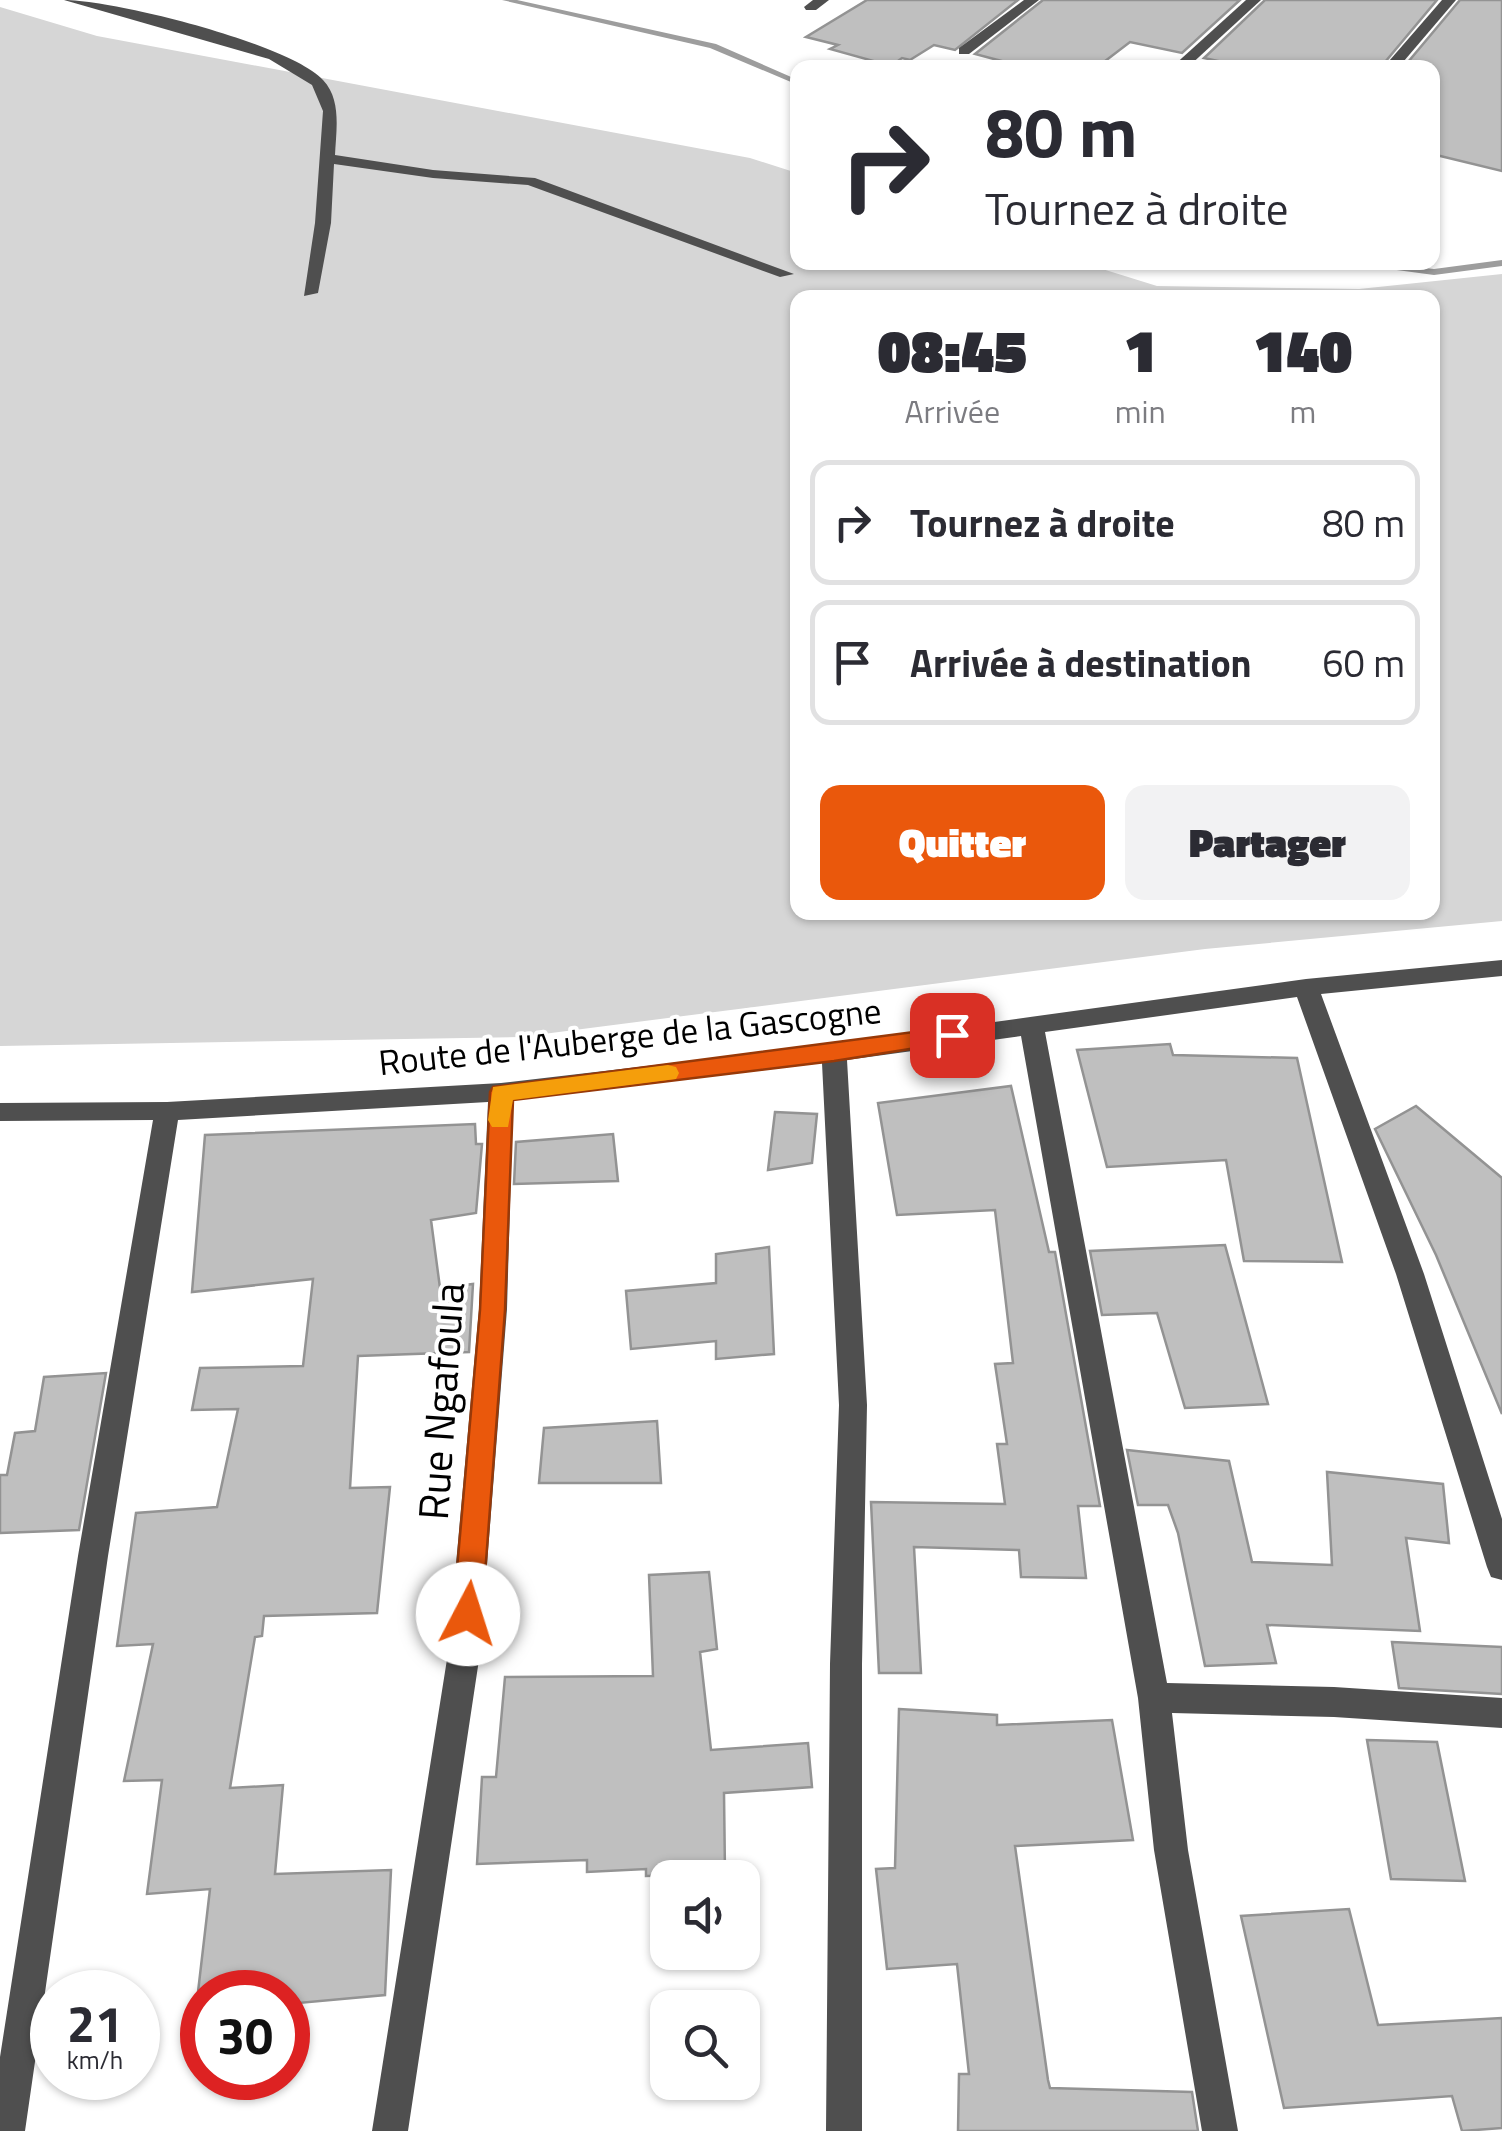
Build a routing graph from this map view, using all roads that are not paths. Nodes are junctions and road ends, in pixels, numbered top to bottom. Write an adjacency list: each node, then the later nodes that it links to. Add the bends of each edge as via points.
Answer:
1 (71, 0): 8 (street, via 274,56 318,83 330,111)
2 (1032, 0): 5 (street)
3 (1254, 0): 6 (street)
4 (1449, 0): 7 (street)
5 (964, 51)
6 (1187, 60)
7 (1397, 60)
8 (328, 159): 9 (street, via 530,181); 10 (street)
9 (786, 274)
10 (310, 293)
11 (1502, 968): 12 (street, Route de l'Auberge de la Gascogne)
12 (1306, 987): 13 (street, Route de l'Auberge de la Gascogne); 18 (street, via 1410,1274)
13 (1031, 1023): 14 (street, Route de l'Auberge de la Gascogne); 19 (street)
14 (834, 1053): 15 (street, Route de l'Auberge de la Gascogne); 23 (street, via 853,1405)
15 (501, 1092): 16 (street, Route de l'Auberge de la Gascogne); 22 (street, Rue Ngafoula, via 493,1310 464,1653)
16 (166, 1111): 17 (street, Route de l'Auberge de la Gascogne); 21 (street)
17 (0, 1112)
18 (1502, 1567)
19 (1154, 1698): 20 (street); 24 (street, via 1171,1850)
20 (1502, 1713)
21 (7, 2131)
22 (390, 2131)
23 (844, 2131)
24 (1220, 2131)

